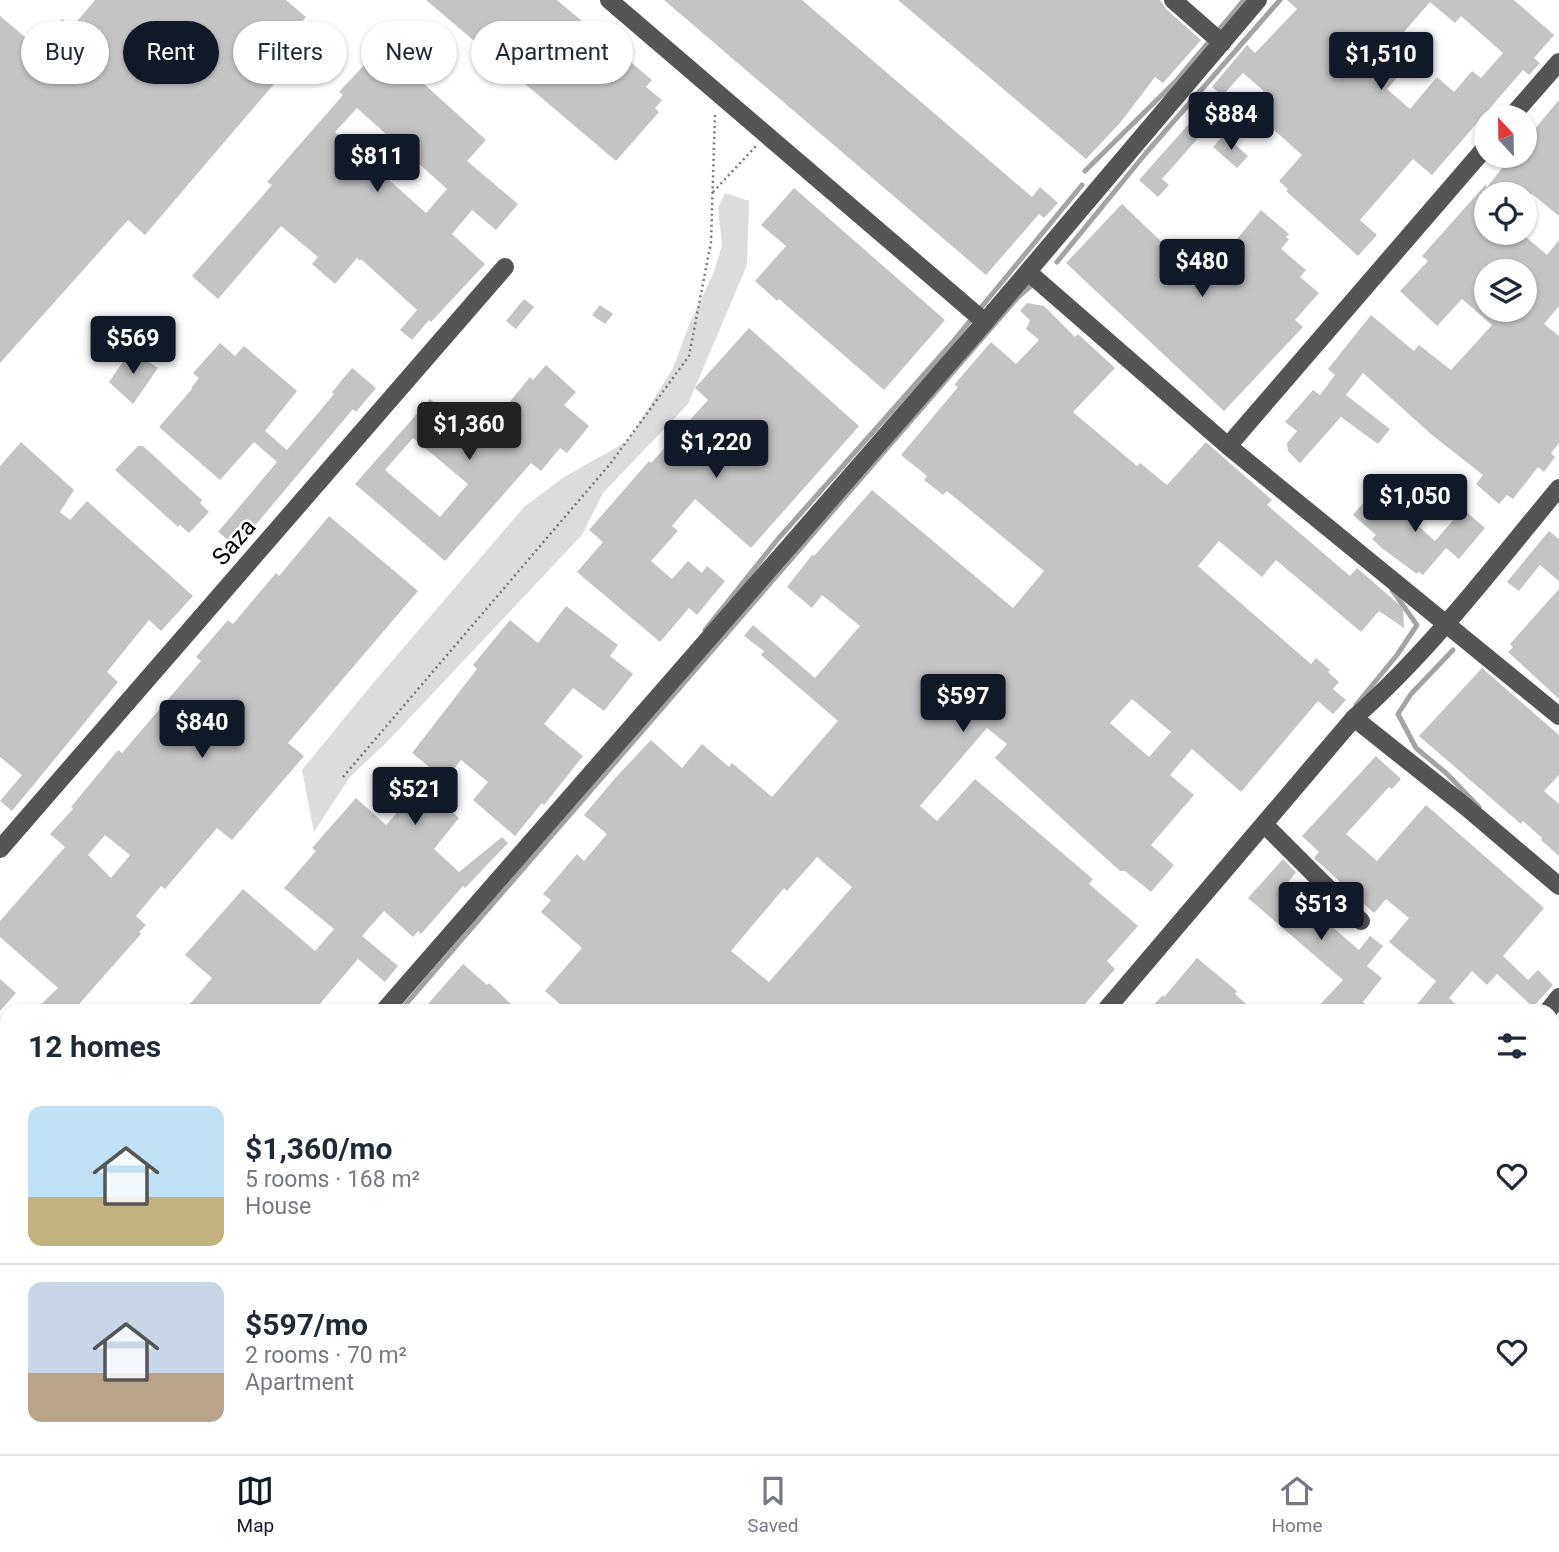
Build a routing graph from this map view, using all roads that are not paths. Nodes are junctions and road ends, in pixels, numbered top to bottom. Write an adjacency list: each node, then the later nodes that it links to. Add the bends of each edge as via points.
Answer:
1 (610, 0): 10 (street); 10 (street)
2 (1173, 0): 4 (street)
3 (1258, 0): 4 (street)
4 (1222, 43): 9 (street)
5 (1559, 62): 6 (street)
6 (1521, 105)
7 (1474, 161): 11 (street)
8 (505, 267): 17 (street, Saza)
9 (1028, 272): 10 (street); 11 (street)
10 (980, 318): 20 (street)
11 (1228, 446): 13 (street)
12 (1559, 488): 13 (street)
13 (1446, 624): 14 (street); 15 (street)
14 (1559, 716)
15 (1354, 718): 16 (street); 18 (street)
16 (1265, 825): 19 (street); 21 (street)
17 (0, 849)
18 (1559, 886)
19 (1362, 921)
20 (390, 1004)
21 (1111, 1004)

